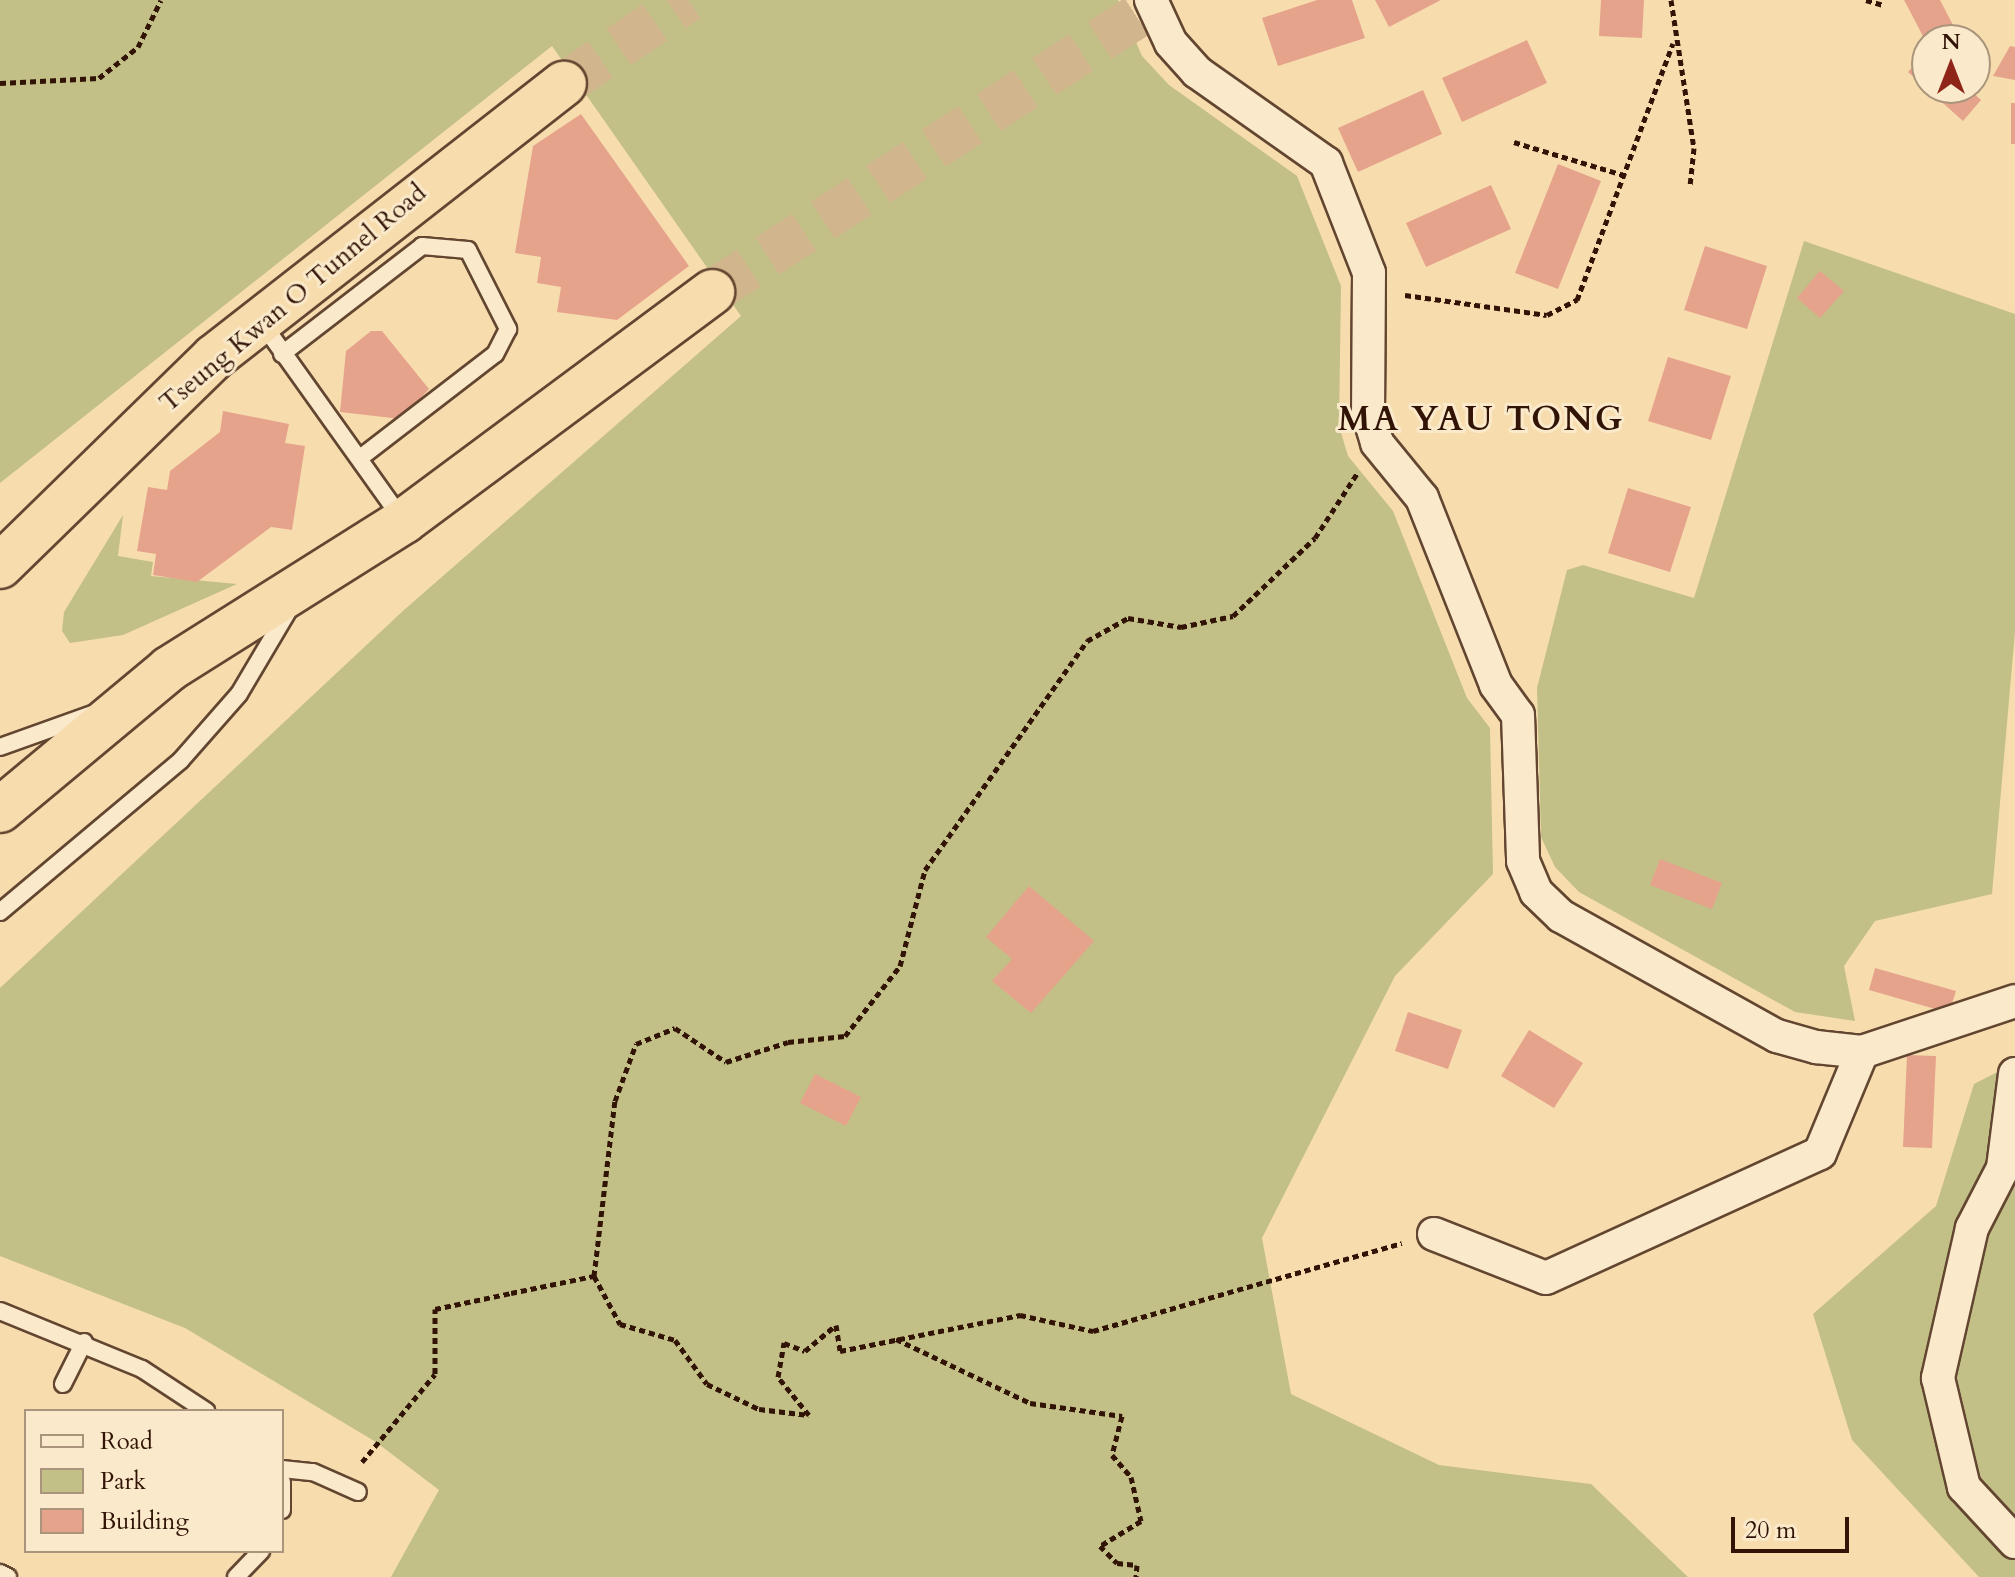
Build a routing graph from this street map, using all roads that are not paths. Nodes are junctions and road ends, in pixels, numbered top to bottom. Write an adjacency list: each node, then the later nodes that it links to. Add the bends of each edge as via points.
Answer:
1 (1151, 0): 14 (street, via 1171,43 1197,72 1326,163 1369,290 1368,413 1377,443 1422,498 1496,685 1518,715 1523,861 1536,892 1561,916 1777,1036)
2 (564, 84): 4 (highway, Tseung Kwan O Tunnel Road)
3 (712, 292): 6 (highway)
4 (270, 336): 5 (lane); 5 (lane, via 422,246 468,250 508,329 495,354); 7 (highway, Tseung Kwan O Tunnel Road)
5 (360, 458): 6 (lane)
6 (404, 521): 8 (highway)
7 (1, 567)
8 (303, 587): 9 (highway); 12 (lane, via 239,694 181,760)
9 (124, 702): 10 (lane); 11 (highway)
10 (0, 747)
11 (0, 810)
12 (0, 912)
13 (2015, 1001): 14 (street)
14 (1862, 1052): 16 (street, via 1820,1153 1546,1278)
15 (2015, 1074): 23 (street, via 2003,1168 1972,1228 1938,1378 1964,1487)
16 (1434, 1234)
17 (0, 1311): 18 (lane)
18 (84, 1342): 19 (lane); 20 (lane)
19 (63, 1384)
20 (202, 1409)
21 (284, 1470): 22 (lane)
22 (352, 1489)
23 (2015, 1542)
24 (259, 1553): 27 (lane)
25 (0, 1573): 26 (lane)
26 (8, 1577)
27 (236, 1577)

